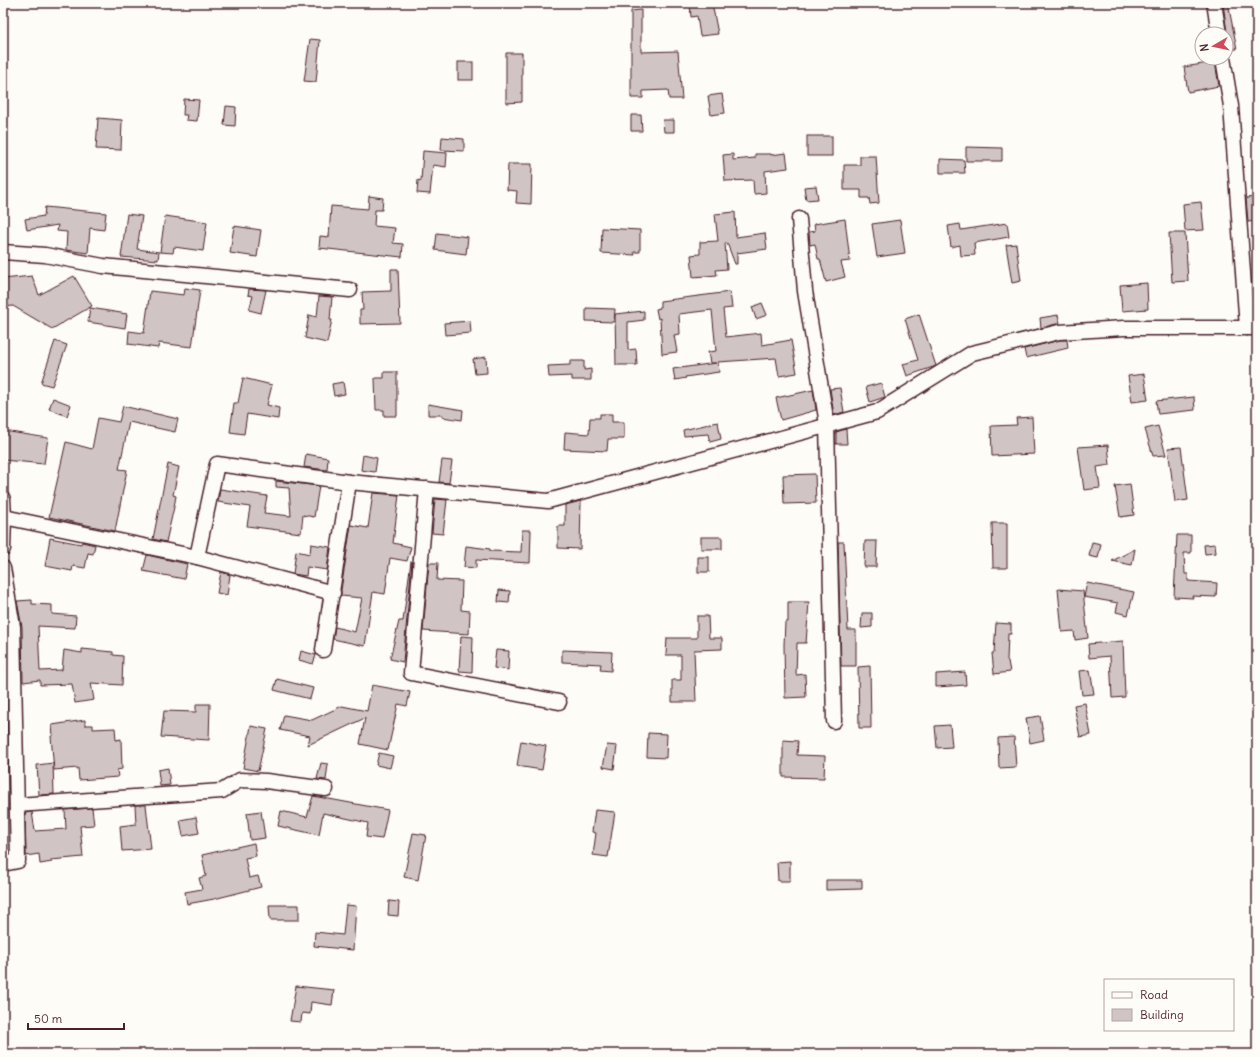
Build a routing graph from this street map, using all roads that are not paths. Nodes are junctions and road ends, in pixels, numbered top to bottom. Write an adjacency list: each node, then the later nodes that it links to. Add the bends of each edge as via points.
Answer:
1 (1214, 3): 2 (street)
2 (1218, 26)
3 (1224, 66): 7 (street, via 1231,106)
4 (799, 219): 8 (street, via 805,291)
5 (3, 252): 6 (street, via 45,255 103,266)
6 (350, 290)
7 (1252, 328): 8 (street, via 1124,328 1059,332 972,353 877,412)
8 (827, 424): 10 (street, via 548,501); 19 (street)
9 (349, 482): 10 (street); 14 (street, via 217,464); 16 (street)
10 (427, 489): 18 (street, via 411,672)
11 (3, 499): 12 (street)
12 (4, 517): 13 (street); 14 (street)
13 (3, 549)
14 (197, 557): 16 (street)
15 (3, 568): 21 (street, via 13,627)
16 (333, 593): 17 (street)
17 (323, 650)
18 (558, 702)
19 (834, 721)
20 (326, 789): 21 (street, via 240,780 222,791)
21 (17, 805): 22 (street, via 18,861)
22 (3, 864)

